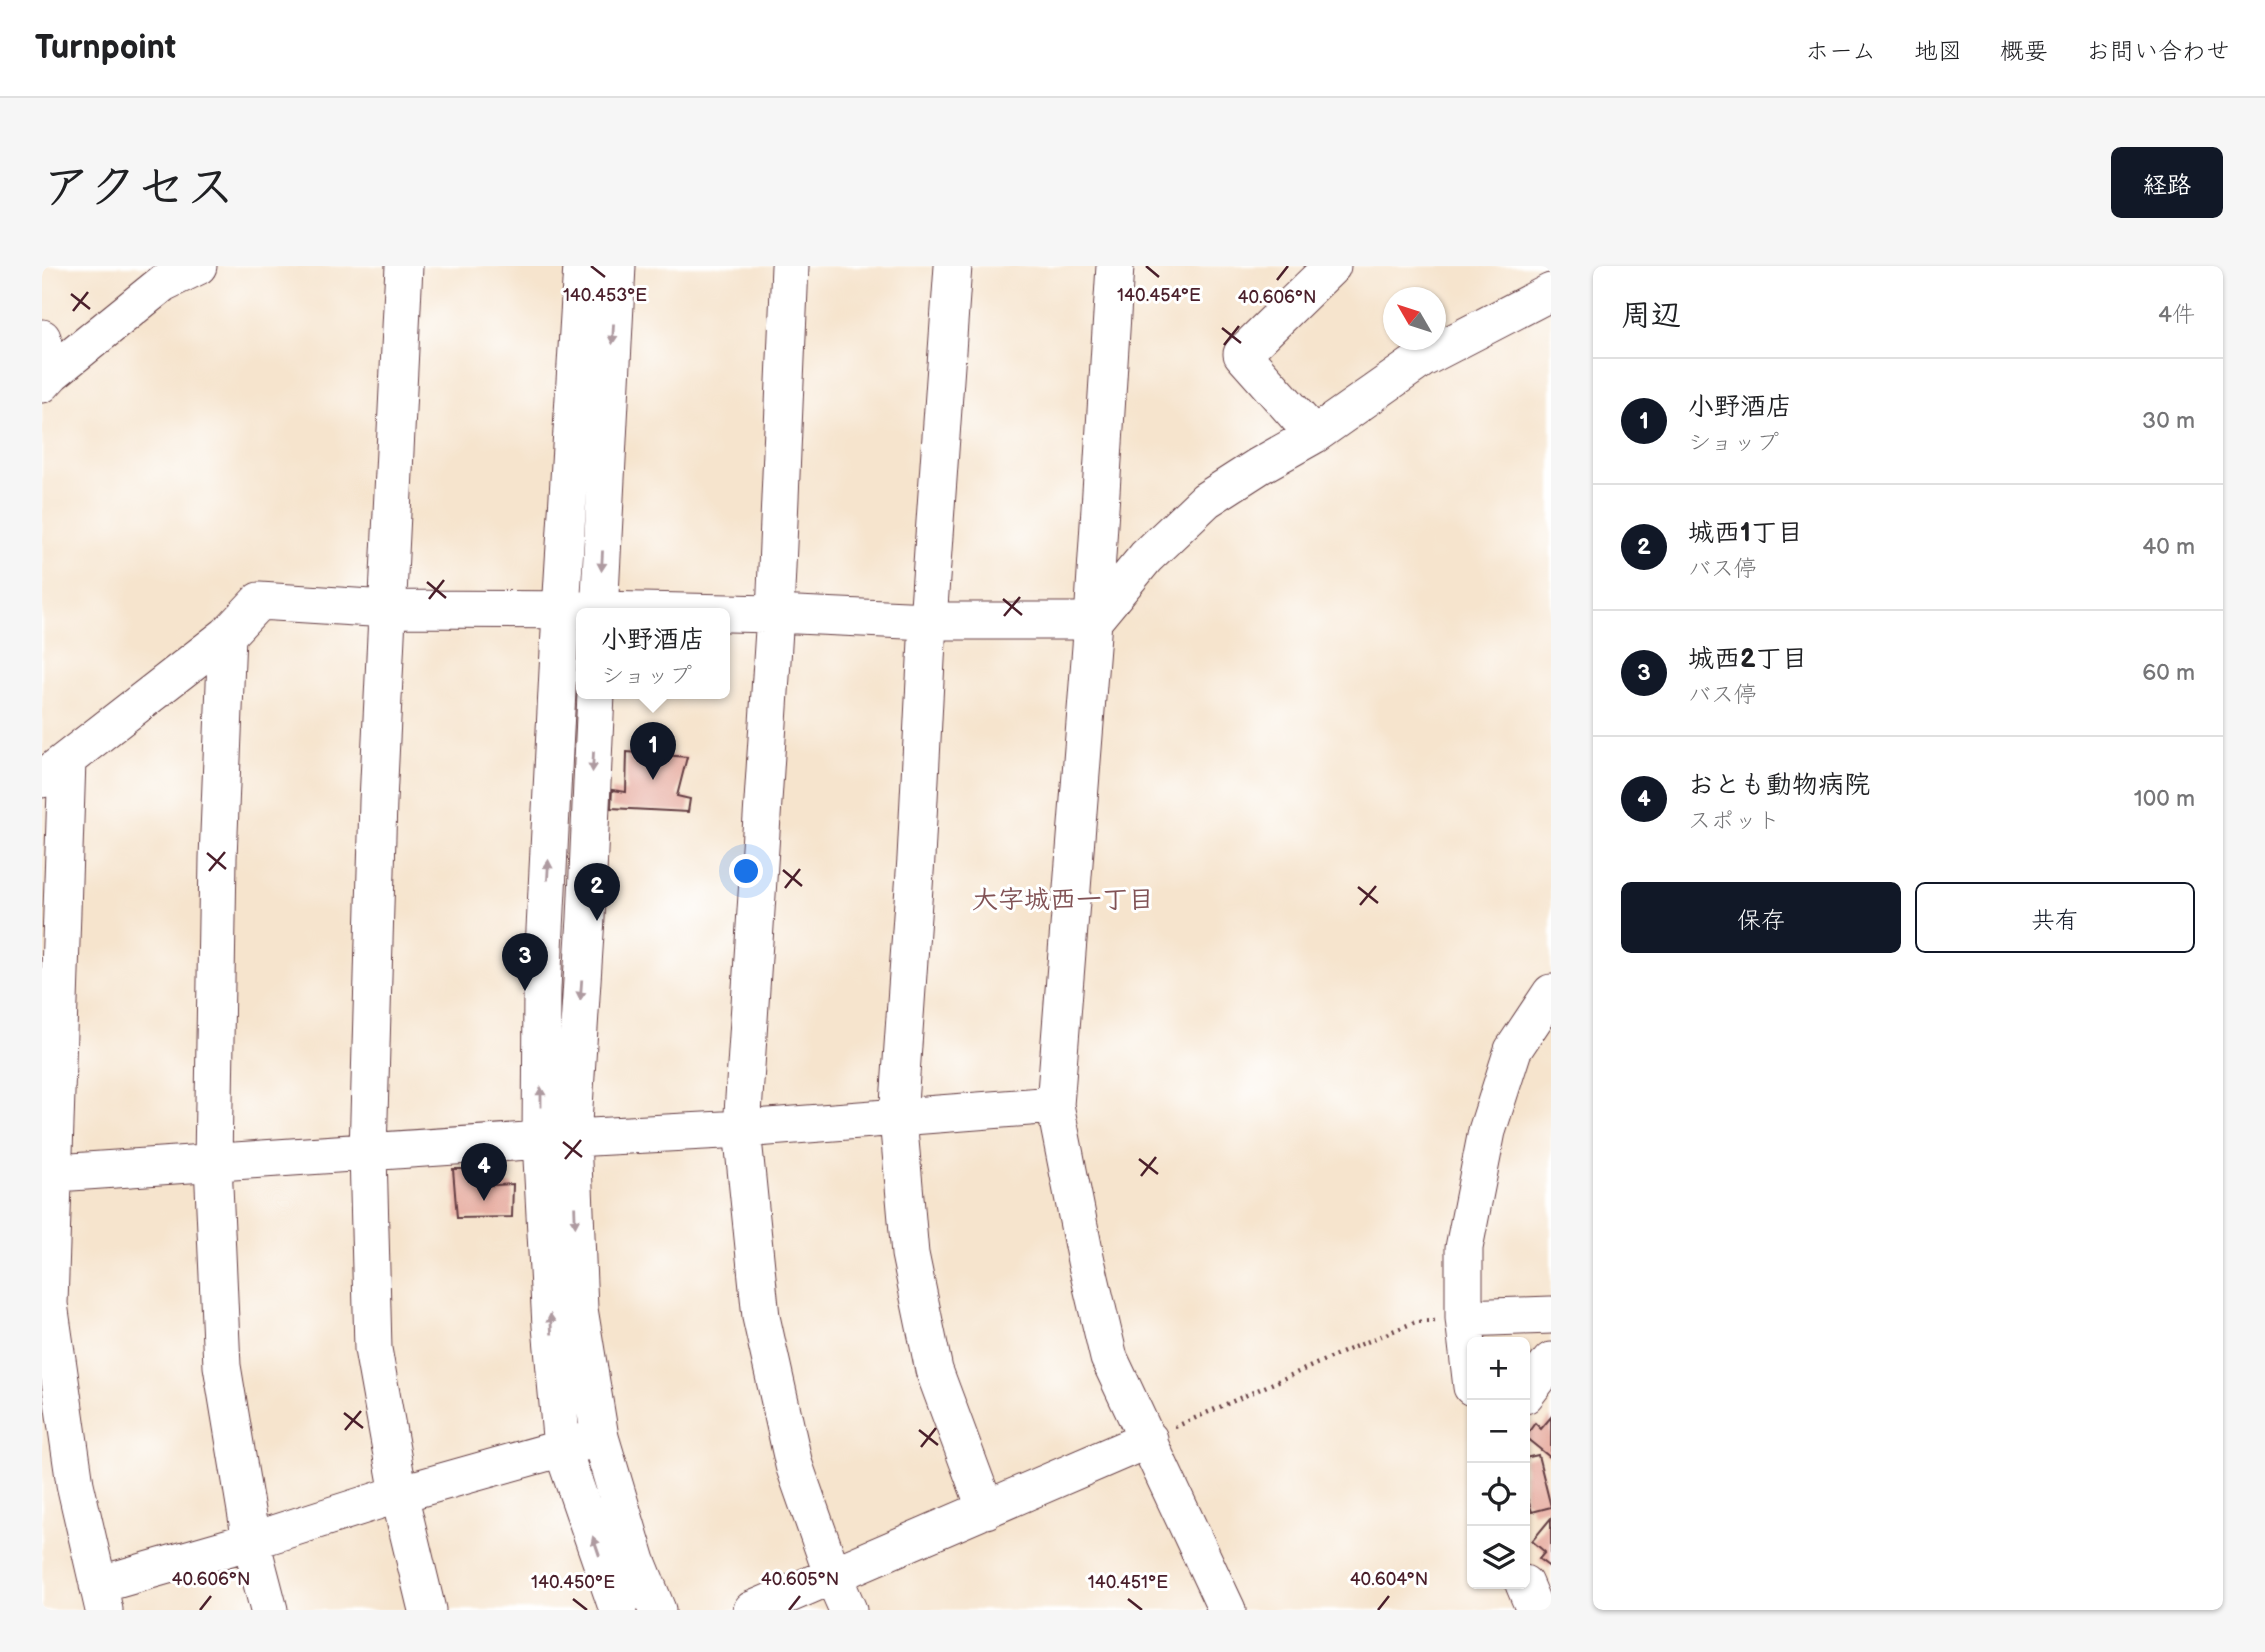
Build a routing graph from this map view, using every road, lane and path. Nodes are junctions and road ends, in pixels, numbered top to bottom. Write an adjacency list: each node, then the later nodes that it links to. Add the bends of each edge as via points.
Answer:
1 (198, 266): 11 (street, via 163,282)
2 (404, 266): 14 (street)
3 (582, 266): 15 (street)
4 (617, 266): 13 (street, one-way to 13)
5 (790, 266): 18 (street)
6 (953, 266): 19 (street)
7 (1115, 266): 20 (street)
8 (1332, 266): 12 (street, via 1242,354)
9 (1551, 292): 12 (street, via 1422,359)
10 (42, 338): 11 (street)
11 (47, 379)
12 (1314, 435): 20 (street, via 1206,500 1146,557)
13 (599, 608)
14 (387, 609): 15 (street); 21 (street, via 259,601); 29 (street)
15 (561, 611): 16 (street); 28 (street, one-way to 15, via 542,989)
16 (576, 611)
17 (730, 613): 18 (street)
18 (775, 614): 19 (street); 27 (street)
19 (928, 621): 20 (street); 26 (street)
20 (1093, 621): 25 (street)
21 (227, 635): 23 (street); 30 (street)
22 (596, 699): 28 (street, one-way to 28, via 586,918)
23 (55, 770): 31 (street)
24 (1551, 993): 33 (street, via 1513,1050 1487,1131 1464,1248)
25 (1055, 1105): 26 (street); 38 (street, via 1109,1358)
26 (898, 1118): 27 (street); 41 (street, via 910,1254 934,1370)
27 (741, 1129): 28 (street); 43 (street, via 761,1317 794,1465)
28 (556, 1139): 29 (street); 37 (street, one-way to 37); 39 (street, one-way to 28, via 551,1326)
29 (368, 1152): 30 (street); 40 (street, via 373,1349)
30 (213, 1163): 31 (street); 42 (street, via 222,1366)
31 (47, 1174): 45 (street, via 49,1304 75,1484)
32 (1551, 1315): 33 (street)
33 (1464, 1318): 34 (street); 38 (path, via 1415,1322)
34 (1467, 1344)
35 (1551, 1361): 36 (street)
36 (1530, 1388)
37 (600, 1437): 39 (street); 49 (street)
38 (1149, 1439): 41 (street); 52 (street)
39 (562, 1448): 40 (street); 48 (street, one-way to 39)
40 (399, 1494): 42 (street); 47 (street)
41 (986, 1510): 43 (street)
42 (251, 1541): 45 (street); 46 (street)
43 (833, 1576): 50 (street); 51 (street)
44 (1526, 1589): 53 (street)
45 (101, 1598)
46 (269, 1610)
47 (426, 1610)
48 (618, 1610)
49 (657, 1610)
50 (752, 1610)
51 (848, 1610)
52 (1227, 1610)
53 (1535, 1610)

